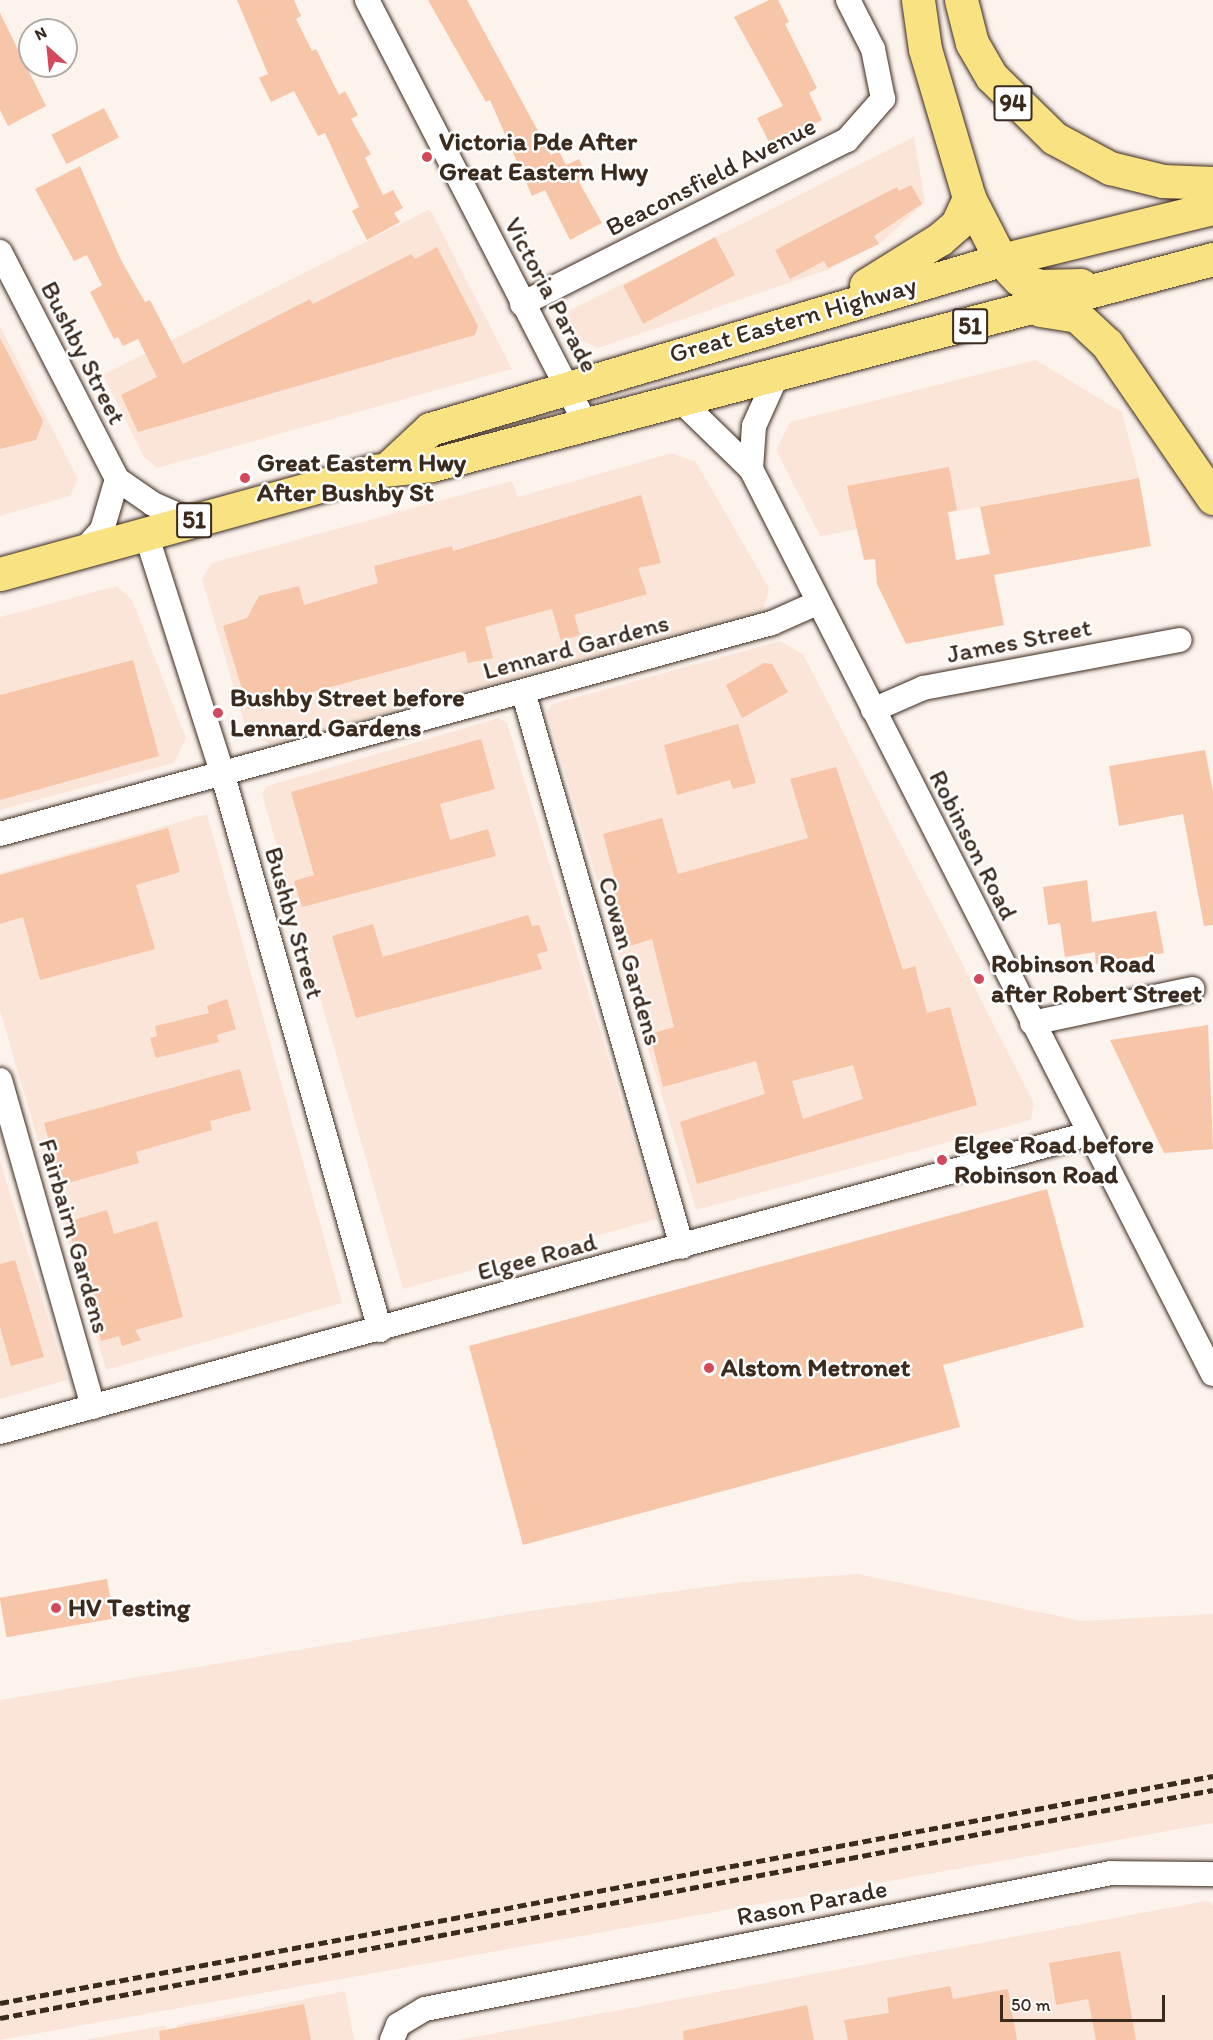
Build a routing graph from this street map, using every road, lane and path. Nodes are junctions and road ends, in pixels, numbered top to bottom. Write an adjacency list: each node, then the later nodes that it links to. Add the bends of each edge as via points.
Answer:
1 (367, 0): 12 (street, Victoria Parade)
2 (848, 0): 12 (street, Beaconsfield Avenue, via 873,49 883,99 847,140)
3 (918, 0): 6 (highway, via 925,49)
4 (961, 0): 5 (highway, 94, via 972,43 992,77 1054,138 1110,168 1163,181)
5 (1213, 183)
6 (969, 198): 10 (highway); 14 (highway, via 957,224 901,266 845,296)
7 (1213, 208): 10 (highway, Great Eastern Highway / 51)
8 (0, 252): 21 (street, Bushby Street)
9 (1213, 259): 11 (highway, Great Eastern Highway / 51)
10 (1001, 260): 11 (highway, via 1019,279 1041,286 1090,283); 14 (highway, Great Eastern Highway / 51)
11 (1108, 288): 13 (highway, Great Eastern Highway / 51)
12 (522, 304): 16 (street, Victoria Parade)
13 (1032, 310): 15 (highway, Great Eastern Highway / 51); 22 (highway, via 1077,316 1093,330)
14 (759, 329): 16 (highway, Great Eastern Highway / 51)
15 (777, 375): 17 (highway, Great Eastern Highway / 51); 20 (street, via 754,426)
16 (569, 388): 18 (street, Victoria Parade); 19 (highway, Great Eastern Highway / 51, via 430,429)
17 (680, 400): 18 (highway, Great Eastern Highway / 51); 20 (street, Robinson Road)
18 (586, 425): 19 (highway, Great Eastern Highway / 51, via 432,465)
19 (389, 467): 23 (highway, Great Eastern Highway / 51)
20 (751, 469): 27 (street, Robinson Road)
21 (117, 479): 23 (street, Bushby Street, via 153,504); 25 (street, via 102,530)
22 (1213, 498)
23 (192, 521): 24 (highway, Great Eastern Highway / 51)
24 (146, 534): 25 (highway, Great Eastern Highway / 51); 31 (street, Bushby Street)
25 (82, 552): 26 (highway, Great Eastern Highway / 51)
26 (0, 574)
27 (817, 603): 29 (street, Lennard Gardens, via 772,623); 30 (street, Robinson Road)
28 (1180, 640): 30 (street, James Street, via 923,688)
29 (523, 691): 31 (street, Lennard Gardens); 37 (street, Cowan Gardens)
30 (873, 710): 34 (street, Robinson Road)
31 (222, 772): 32 (street, Lennard Gardens); 38 (street, Bushby Street)
32 (0, 834)
33 (1192, 989): 34 (street)
34 (1032, 1023): 36 (street, Robinson Road)
35 (0, 1080): 40 (street, Fairbairn Gardens)
36 (1088, 1134): 37 (street, Elgee Road); 39 (street, Robinson Road)
37 (682, 1247): 38 (street, Elgee Road)
38 (380, 1330): 40 (street, Elgee Road)
39 (1213, 1374)
40 (93, 1407): 41 (street, Elgee Road)
41 (0, 1432)
42 (1213, 1874): 43 (street, Rason Parade, via 1111,1873 425,2009 398,2025)
43 (392, 2040)

